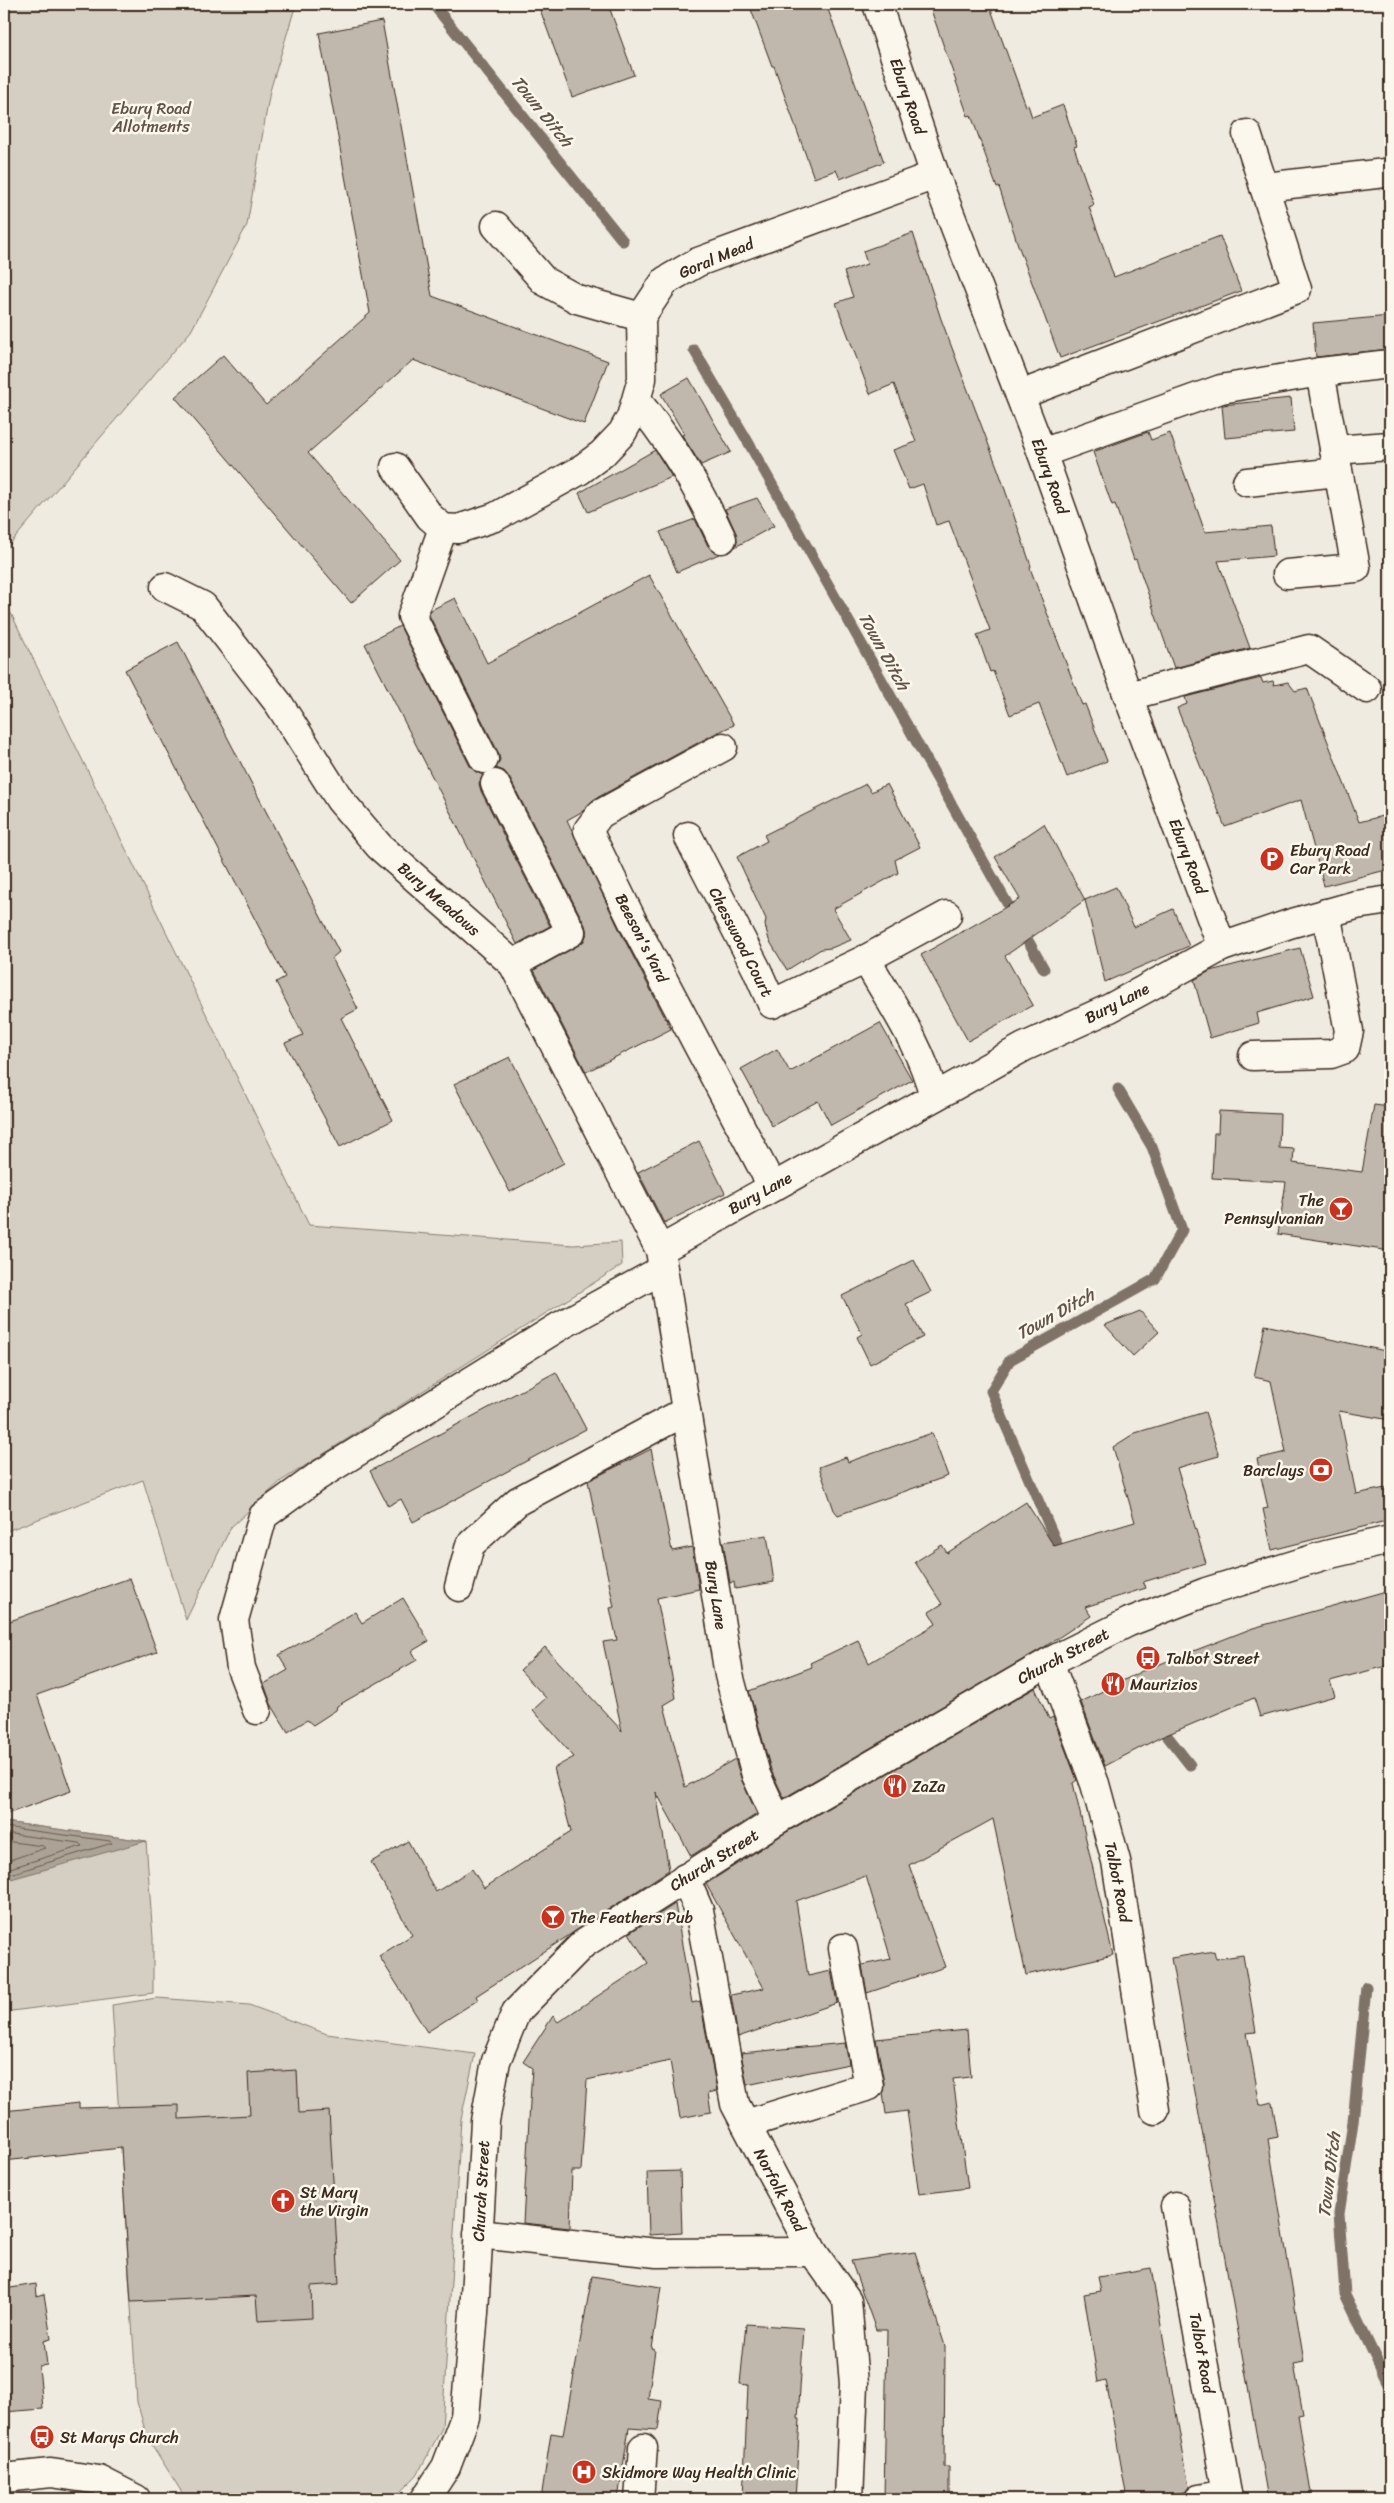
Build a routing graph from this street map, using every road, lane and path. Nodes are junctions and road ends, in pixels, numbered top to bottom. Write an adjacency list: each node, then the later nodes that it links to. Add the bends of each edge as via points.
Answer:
1 (877, 4): 4 (street, Ebury Road)
2 (1247, 134): 5 (street)
3 (1385, 173): 5 (street)
4 (935, 175): 7 (street, Goral Mead, via 698,262 665,280); 10 (street, Ebury Road)
5 (1264, 187): 10 (street, via 1297,289)
6 (496, 226): 7 (street, via 544,281 577,299)
7 (641, 317): 11 (street, via 642,379)
8 (1390, 364): 9 (street)
9 (1320, 372): 13 (street, via 1222,389); 14 (street)
10 (1020, 395): 13 (street, Ebury Road)
11 (637, 401): 17 (street, via 622,433 579,471 495,517 458,529); 18 (street, via 682,461)
12 (1390, 446): 14 (street)
13 (1042, 453): 22 (street, Ebury Road)
14 (1336, 461): 16 (street); 19 (street, via 1356,568)
15 (395, 467): 17 (street, via 430,517)
16 (1247, 482)
17 (444, 528): 24 (street, via 412,616)
18 (722, 539)
19 (1287, 574)
20 (165, 587): 32 (street, Bury Meadows, via 203,606 279,704 340,800 379,846)
21 (1367, 689): 22 (street, via 1309,649)
22 (1128, 696): 30 (street, Ebury Road)
23 (722, 747): 35 (street, Beeson's Yard, via 600,814 588,830)
24 (484, 759)
25 (495, 784): 32 (street, via 570,932)
26 (688, 836): 31 (street, Chesswood Court, via 772,1004)
27 (1390, 900): 28 (street, Bury Lane, via 1356,904)
28 (1326, 914): 30 (street, Bury Lane); 33 (street, via 1349,1031 1345,1049 1331,1054)
29 (947, 915): 31 (street)
30 (1222, 947): 34 (street, Bury Lane, via 1110,1008 1024,1047)
31 (866, 958): 34 (street, via 907,1030 930,1080)
32 (513, 964): 36 (street, Bury Meadows)
33 (1254, 1056)
34 (934, 1097): 35 (street, Bury Lane)
35 (772, 1186): 36 (street, Bury Lane)
36 (661, 1259): 37 (street, Bury Lane); 41 (street, via 318,1476 263,1516 234,1620 241,1668)
37 (686, 1411): 39 (street, via 518,1501 470,1545); 42 (street, Bury Lane, via 729,1675 756,1775)
38 (1390, 1540): 40 (street, Church Street, via 1326,1555 1206,1592 1129,1622)
39 (459, 1588)
40 (1049, 1662): 42 (street, Church Street); 45 (street, Talbot Road, via 1095,1784 1116,1861)
41 (257, 1710)
42 (777, 1820): 43 (street, Church Street)
43 (685, 1878): 46 (street, Norfolk Road, via 699,1910 735,2104); 48 (street, Church Street, via 583,1944 516,2012 496,2061 485,2122)
44 (843, 1948): 46 (street, via 868,2086)
45 (1155, 2110)
46 (746, 2124): 49 (street, Norfolk Road)
47 (1175, 2206): 52 (street, Talbot Road)
48 (478, 2234): 49 (street, via 657,2253); 54 (street, Church Street, via 465,2417 446,2467)
49 (813, 2252): 56 (street, Norfolk Road, via 848,2300 854,2384)
50 (643, 2448): 55 (street)
51 (4, 2478): 53 (street, via 51,2473 99,2480)
52 (1228, 2497): 57 (street)
53 (136, 2499)
54 (425, 2499)
55 (639, 2499)
56 (849, 2499)
57 (1199, 2499)

